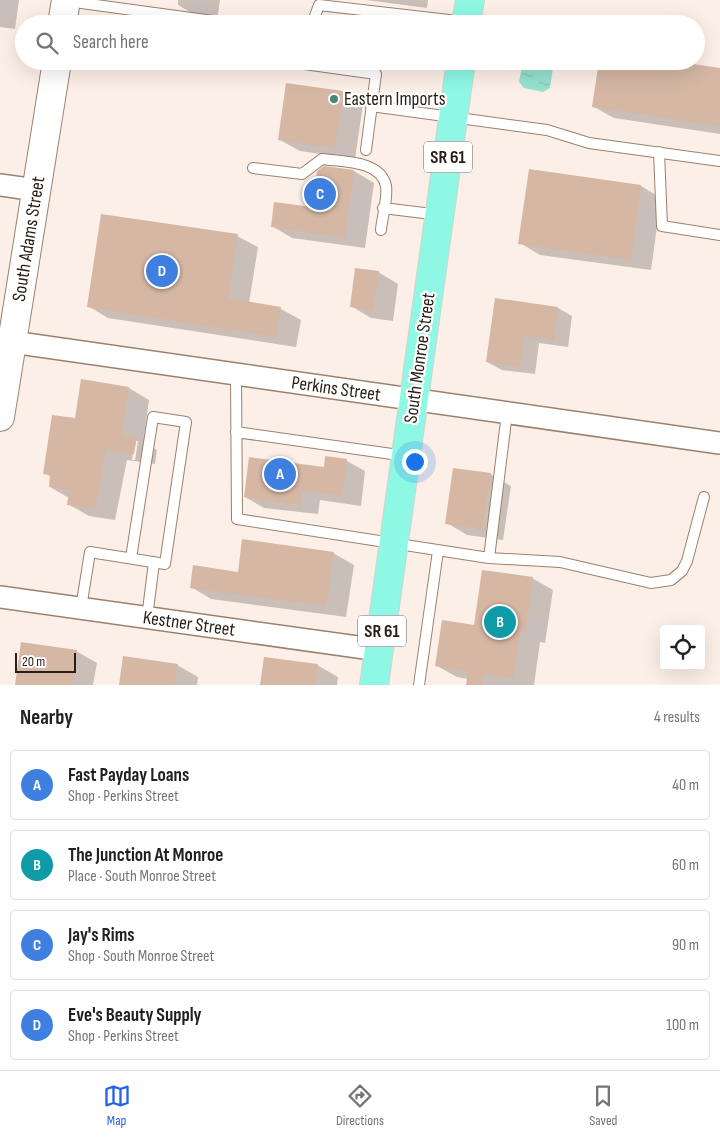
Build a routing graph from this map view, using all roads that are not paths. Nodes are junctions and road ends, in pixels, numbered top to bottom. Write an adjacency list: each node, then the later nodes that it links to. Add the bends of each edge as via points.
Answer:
1 (66, 0): 2 (lane); 3 (main road)
2 (130, 5): 4 (lane)
3 (64, 15)
4 (185, 15)
5 (315, 15): 6 (lane, via 319,5)
6 (468, 15)
7 (56, 70): 17 (main road, South Adams Street)
8 (347, 70): 10 (lane, via 376,74)
9 (460, 70): 11 (main road, South Monroe Street / SR 61)
10 (371, 106): 11 (lane); 12 (lane)
11 (453, 118): 13 (lane, via 547,130 589,143); 19 (main road, South Monroe Street / SR 61)
12 (366, 150)
13 (658, 152): 14 (lane); 21 (lane, via 662,226)
14 (720, 161)
15 (253, 168): 18 (lane, via 302,174 322,160 370,167 383,177 386,188)
16 (0, 185): 17 (street)
17 (36, 190): 22 (main road, South Adams Street)
18 (383, 208): 19 (lane); 20 (lane)
19 (440, 215): 24 (main road, South Monroe Street / SR 61)
20 (381, 230)
21 (720, 235)
22 (12, 342): 23 (street, Perkins Street); 26 (main road, South Adams Street)
23 (236, 374): 24 (street, Perkins Street); 27 (lane)
24 (414, 400): 25 (street, Perkins Street); 29 (main road, South Monroe Street / SR 61)
25 (507, 413): 28 (street, Perkins Street); 34 (lane)
26 (0, 417)
27 (236, 432): 29 (lane); 31 (lane, via 237,519)
28 (720, 443)
29 (406, 456): 31 (main road, South Monroe Street / SR 61)
30 (704, 497): 34 (lane, via 687,561 682,571 671,580 651,583 560,562)
31 (394, 544): 32 (lane); 39 (main road, South Monroe Street / SR 61)
32 (438, 551): 34 (lane); 41 (lane)
33 (131, 558): 35 (lane); 35 (lane, via 153,417 186,422 165,564); 37 (lane, via 90,552)
34 (489, 558)
35 (154, 562): 38 (lane)
36 (0, 596): 37 (street, Kestner Street)
37 (81, 608): 38 (street, Kestner Street)
38 (147, 618): 39 (street, Kestner Street)
39 (379, 650): 40 (main road, South Monroe Street / SR 61)
40 (374, 685)
41 (419, 685)

